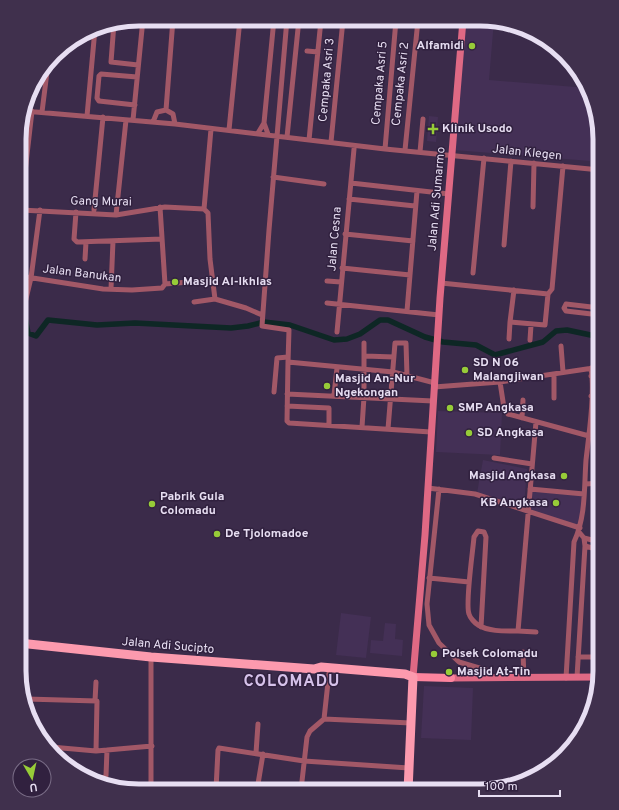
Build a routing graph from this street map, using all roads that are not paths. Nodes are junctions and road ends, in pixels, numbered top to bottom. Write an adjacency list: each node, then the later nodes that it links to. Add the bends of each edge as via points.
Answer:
1 (142, 26): 16 (street)
2 (172, 26): 20 (street)
3 (239, 26): 32 (street)
4 (273, 26): 29 (street)
5 (287, 26): 35 (street)
6 (298, 26): 36 (street)
7 (320, 26): 15 (street)
8 (342, 26): 38 (street, Cempaka Asri 3)
9 (395, 26): 39 (street, Cempaka Asri 5)
10 (417, 26): 41 (street, Cempaka Asri 2)
11 (463, 26): 43 (main road, Jalan Adi Sumarmo)
12 (114, 29): 16 (street, via 111,62)
13 (94, 36): 23 (street)
14 (306, 51): 15 (street)
15 (318, 52): 37 (street)
16 (138, 65): 18 (street)
17 (47, 74): 22 (street)
18 (137, 77): 19 (street); 19 (street, via 101,74 97,98 99,101)
19 (135, 105): 27 (street)
20 (166, 110): 28 (street, via 157,112); 30 (street, via 173,114)
21 (32, 111): 22 (street, Jalan Klegen); 44 (street)
22 (42, 112): 23 (street, Jalan Klegen)
23 (87, 116): 24 (street, Jalan Klegen)
24 (103, 117): 26 (street, Jalan Klegen); 61 (street)
25 (423, 119): 42 (street)
26 (126, 120): 27 (street, Jalan Klegen); 64 (street)
27 (133, 120): 28 (street, Jalan Klegen)
28 (153, 122): 30 (street, Jalan Klegen)
29 (264, 123): 33 (street); 34 (street)
30 (175, 124): 31 (street, Jalan Klegen)
31 (211, 129): 32 (street, Jalan Klegen); 59 (street)
32 (229, 130): 33 (street, Jalan Klegen)
33 (258, 133): 34 (street, Jalan Klegen)
34 (268, 134): 35 (street, Jalan Klegen)
35 (277, 136): 36 (street, Jalan Klegen); 50 (street)
36 (287, 137): 37 (street, Jalan Klegen)
37 (309, 140): 38 (street, Jalan Klegen)
38 (331, 142): 39 (street, Jalan Klegen)
39 (385, 148): 41 (street, Jalan Klegen)
40 (354, 149): 51 (street, Jalan Cesna)
41 (405, 150): 42 (street, Jalan Klegen)
42 (420, 152): 43 (street, Jalan Klegen)
43 (452, 155): 45 (street, Jalan Klegen); 54 (main road, Jalan Adi Sumarmo)
44 (26, 158)
45 (484, 158): 46 (street, Jalan Klegen); 73 (street)
46 (511, 161): 47 (street, Jalan Klegen); 70 (street)
47 (534, 163): 48 (street, Jalan Klegen); 58 (street)
48 (563, 166): 49 (street, Jalan Klegen); 84 (street, via 552,289)
49 (593, 169)
50 (273, 178): 52 (street); 94 (street)
51 (351, 183): 53 (street); 55 (street, Jalan Cesna)
52 (324, 184)
53 (417, 191): 54 (street); 56 (street)
54 (449, 194): 81 (main road, Jalan Adi Sumarmo)
55 (349, 199): 56 (street); 65 (street, Jalan Cesna)
56 (415, 206): 68 (street)
57 (160, 207): 59 (street, Gang Murai); 64 (street, Gang Murai); 66 (street)
58 (533, 207)
59 (204, 209): 77 (street, via 209,220)
60 (40, 210): 62 (street, Gang Murai); 63 (street, Gang Murai); 76 (street)
61 (94, 210)
62 (26, 212)
63 (76, 212): 64 (street, Gang Murai); 69 (street, via 74,239 77,242)
64 (116, 215)
65 (345, 234): 68 (street); 72 (street, Jalan Cesna)
66 (162, 239): 67 (street); 80 (street)
67 (113, 241): 69 (street); 82 (street)
68 (413, 241): 74 (street)
69 (86, 242): 71 (street)
70 (504, 245)
71 (85, 259)
72 (342, 268): 74 (street); 79 (street, Jalan Cesna)
73 (473, 273)
74 (410, 275): 91 (street)
75 (26, 277): 76 (street, Jalan Banukan)
76 (31, 278): 82 (street, Jalan Banukan); 85 (street)
77 (213, 280): 80 (street); 86 (street)
78 (327, 281): 79 (street)
79 (341, 282): 89 (street, Jalan Cesna)
80 (165, 284): 82 (street, Jalan Banukan, via 162,288)
81 (441, 284): 83 (street); 93 (main road, Jalan Adi Sumarmo)
82 (111, 289)
83 (514, 290): 84 (street); 95 (street)
84 (548, 294): 96 (street, via 544,325)
85 (26, 299)
86 (215, 299): 87 (street); 94 (street, via 246,308)
87 (194, 302)
88 (327, 303): 89 (street)
89 (340, 304): 91 (street); 97 (street, Jalan Cesna)
90 (593, 307): 92 (street, via 566,304 564,308 566,311)
91 (407, 311): 93 (street)
92 (593, 314)
93 (439, 315): 114 (main road, Jalan Adi Sumarmo)
94 (262, 317): 104 (street, via 262,326 290,330)
95 (510, 322): 96 (street); 98 (street)
96 (531, 325): 99 (street)
97 (337, 332)
98 (509, 339)
99 (530, 340)
100 (364, 343): 102 (street)
101 (561, 346): 109 (street)
102 (365, 356): 103 (street); 107 (street)
103 (394, 357): 108 (street); 111 (street, via 394,344 406,343)
104 (288, 359): 105 (street); 115 (street, via 277,358); 116 (street)
105 (337, 368): 107 (street); 117 (street)
106 (591, 368): 109 (street); 112 (street)
107 (365, 370): 108 (street); 119 (street)
108 (394, 372): 111 (street); 120 (street)
109 (563, 372): 110 (street)
110 (554, 374): 113 (street); 121 (street)
111 (407, 376): 114 (street)
112 (591, 376): 118 (street)
113 (500, 382): 114 (street); 125 (street, via 506,412)
114 (435, 385): 123 (main road, Jalan Adi Sumarmo)
115 (274, 392)
116 (286, 394): 117 (street); 124 (street)
117 (334, 395): 119 (street)
118 (591, 396): 131 (street)
119 (364, 398): 120 (street); 128 (street)
120 (390, 398): 123 (street); 129 (street)
121 (554, 398)
122 (523, 400): 125 (street)
123 (433, 401): 130 (main road, Jalan Adi Sumarmo)
124 (287, 406): 127 (street, via 289,423); 127 (street, via 329,408)
125 (522, 418): 126 (street)
126 (536, 422): 131 (street); 133 (street)
127 (329, 425): 128 (street)
128 (362, 427): 129 (street)
129 (388, 429): 130 (street)
130 (431, 432): 136 (main road, Jalan Adi Sumarmo)
131 (589, 436): 134 (street)
132 (494, 458): 133 (street)
133 (532, 464): 138 (street)
134 (586, 484): 135 (street); 139 (street)
135 (593, 484)
136 (428, 488): 137 (street); 158 (main road, Jalan Adi Sumarmo)
137 (439, 489): 140 (street, via 475,494); 146 (street)
138 (530, 489): 139 (street); 140 (street)
139 (584, 494): 141 (street)
140 (528, 511): 141 (street); 149 (street)
141 (579, 530): 142 (street); 164 (street, via 574,542)
142 (584, 538): 143 (street); 144 (street)
143 (593, 540)
144 (585, 546): 145 (street); 153 (street)
145 (593, 548)
146 (430, 578): 147 (street); 162 (street, via 427,610 431,630 450,655 459,662 486,670)
147 (469, 582): 148 (street, via 468,612); 148 (street, via 475,534 481,531 486,537)
148 (481, 627): 149 (street, via 488,630)
149 (518, 631): 150 (street)
150 (536, 632)
151 (26, 644): 155 (highway, Jalan Adi Sucipto)
152 (523, 652): 163 (street)
153 (578, 656): 154 (street); 159 (street)
154 (593, 656)
155 (151, 657): 156 (highway, Jalan Adi Sucipto); 171 (street)
156 (314, 669): 157 (highway, Jalan Adi Sucipto); 158 (highway, Jalan Adi Sucipto, via 321,667 405,674)
157 (328, 673): 158 (highway, Jalan Adi Sucipto, via 405,679); 168 (street)
158 (414, 677): 161 (main road, Jalan Adi Sucipto); 169 (highway)
159 (577, 677): 160 (main road); 164 (main road)
160 (593, 677)
161 (451, 678): 162 (main road)
162 (488, 678): 163 (main road)
163 (524, 678): 164 (main road)
164 (566, 678)
165 (96, 682): 167 (street)
166 (30, 699): 167 (street)
167 (95, 701): 174 (street)
168 (324, 719): 169 (street); 177 (street, via 308,733)
169 (411, 723): 178 (highway)
170 (258, 724): 175 (street)
171 (152, 746): 173 (street); 180 (street)
172 (56, 747): 174 (street)
173 (107, 750): 174 (street); 179 (street, via 106,776)
174 (96, 751)
175 (256, 753): 176 (street); 181 (street, via 218,748)
176 (263, 754): 177 (street); 182 (street)
177 (304, 761): 178 (street); 183 (street)
178 (409, 768): 184 (highway)
179 (103, 777)
180 (151, 784)
181 (216, 784)
182 (258, 784)
183 (302, 784)
184 (408, 784)

